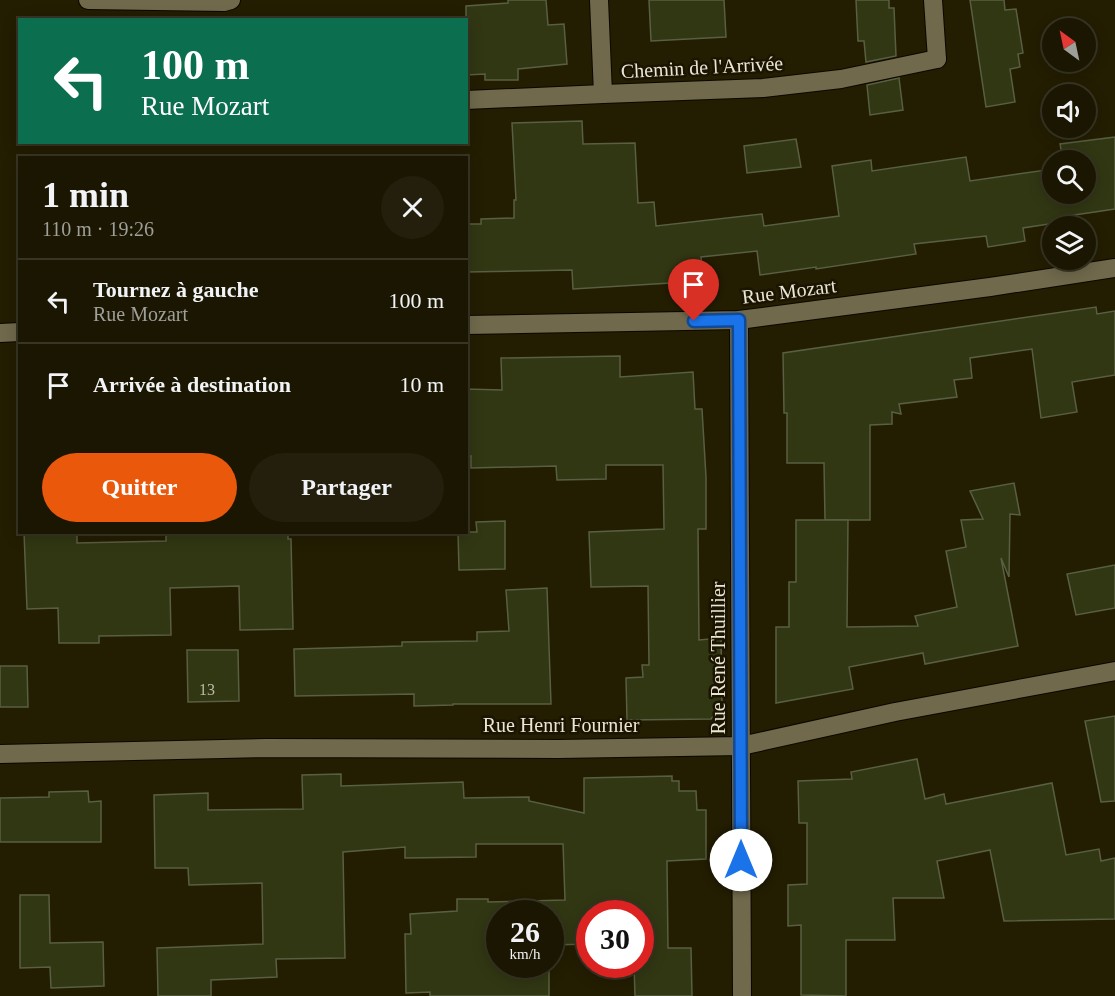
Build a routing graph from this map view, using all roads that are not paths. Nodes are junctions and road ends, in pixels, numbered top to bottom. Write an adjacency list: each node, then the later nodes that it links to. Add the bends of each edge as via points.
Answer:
1 (88, 0): 2 (street)
2 (231, 0)
3 (599, 0): 5 (street)
4 (933, 0): 5 (street, Chemin de l'Arrivée, via 937,59 841,79 763,88)
5 (603, 94): 6 (street, Chemin de l'Arrivée)
6 (468, 100)
7 (1115, 268): 8 (street, Rue Mozart)
8 (739, 320): 9 (street, Rue Mozart); 13 (street, Rue René Thuillier)
9 (468, 325)
10 (18, 332): 11 (street)
11 (0, 333)
12 (1115, 671): 13 (street, Rue Henri Fournier, via 894,712)
13 (741, 746): 14 (street, Rue Henri Fournier, via 266,748); 15 (street, Rue René Thuillier)
14 (0, 754)
15 (742, 996)

